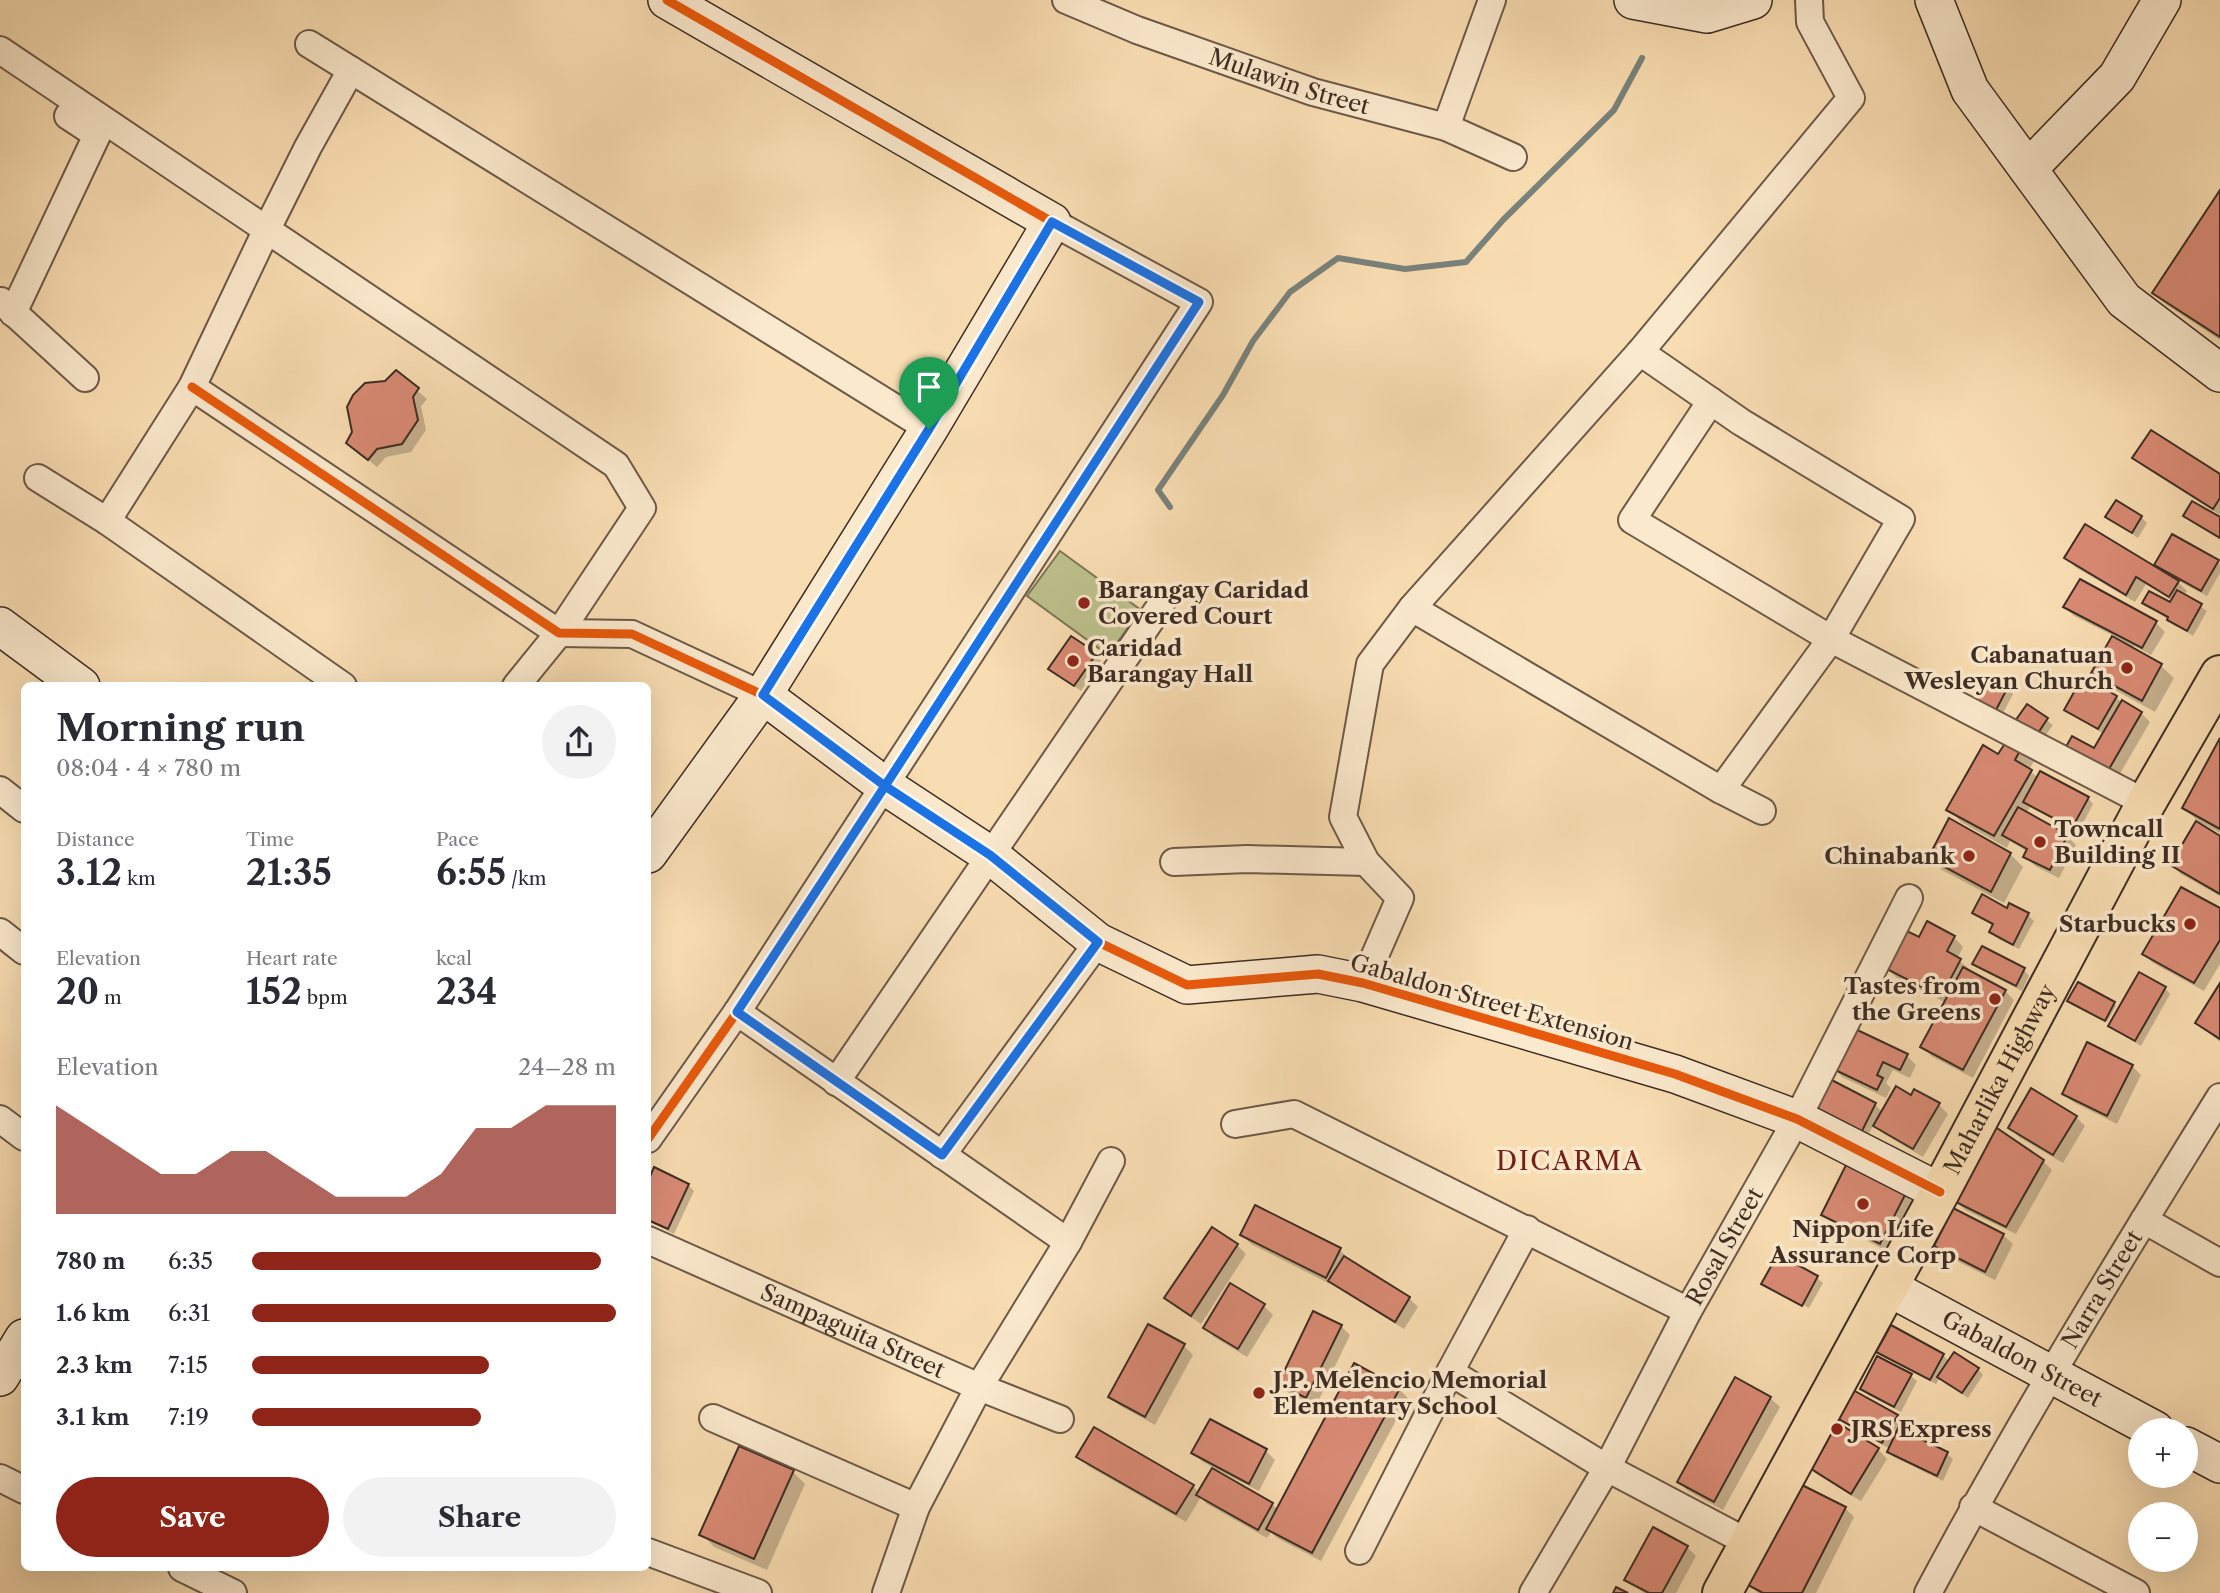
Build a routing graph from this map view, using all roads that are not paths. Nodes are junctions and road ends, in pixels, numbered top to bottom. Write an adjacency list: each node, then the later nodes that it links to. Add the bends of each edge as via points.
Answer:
1 (667, 0): 16 (street)
2 (1066, 0): 13 (street, Mulawin Street, via 1313,92)
3 (1492, 0): 13 (street)
4 (1633, 0): 5 (street, via 1707,14)
5 (1753, 0)
6 (1809, 0): 19 (street, via 1810,22 1851,97)
7 (1934, 0): 15 (street, via 1970,90)
8 (2162, 0): 15 (street, via 2117,77)
9 (309, 44): 12 (street)
10 (0, 50): 17 (street)
11 (0, 69): 18 (street, via 97,135)
12 (351, 70): 17 (street); 24 (street)
13 (1446, 127): 14 (street, Mulawin Street)
14 (1513, 157)
15 (2028, 169): 20 (street, via 2124,300)
16 (1052, 222): 24 (street); 37 (street, via 1199,302)
17 (267, 229): 22 (street); 30 (street, via 616,465 642,508)
18 (7, 306): 21 (street)
19 (1640, 352): 23 (street); 28 (street)
20 (2220, 373)
21 (85, 378)
22 (192, 387): 26 (street); 30 (street)
23 (1711, 401): 31 (street, via 1901,519); 31 (street, via 1632,520)
24 (929, 429): 36 (street)
25 (38, 478): 26 (street)
26 (107, 521): 34 (street)
27 (1161, 606): 44 (street)
28 (1412, 608): 39 (street); 46 (street, via 1370,664 1354,745 1343,817)
29 (0, 626): 33 (street)
30 (559, 633): 35 (street); 36 (street, via 632,634)
31 (1831, 639): 39 (street); 40 (street)
32 (2220, 676): 40 (main road, Maharlika Highway)
33 (76, 682)
34 (337, 682)
35 (519, 682)
36 (763, 695): 37 (street, Gabaldon Street Extension); 43 (street)
37 (885, 786): 44 (street, Gabaldon Street Extension); 52 (street)
38 (0, 790): 41 (street)
39 (1721, 790): 42 (street)
40 (2146, 803): 62 (main road, Maharlika Highway)
41 (21, 807)
42 (1762, 811)
43 (651, 850)
44 (990, 855): 49 (street, Gabaldon Street Extension); 53 (street)
45 (1174, 862): 46 (street)
46 (1366, 862): 51 (street, via 1400,898)
47 (1909, 898): 56 (street, Rosal Street)
48 (0, 932): 50 (street)
49 (1098, 942): 51 (street, Gabaldon Street Extension, via 1187,985 1318,974); 60 (street)
50 (21, 949)
51 (1363, 983): 56 (street, Gabaldon Street Extension, via 1675,1074)
52 (737, 1012): 53 (street); 59 (street)
53 (836, 1082): 60 (street)
54 (2220, 1097): 63 (street, Narra Street)
55 (0, 1119): 58 (street)
56 (1797, 1119): 62 (street, Gabaldon Street Extension); 69 (street, Rosal Street)
57 (1235, 1124): 64 (street, via 1294,1114)
58 (21, 1135)
59 (651, 1135)
60 (942, 1155): 66 (street)
61 (1111, 1161): 66 (street)
62 (1940, 1192): 68 (main road, Maharlika Highway)
63 (2144, 1220): 67 (street); 72 (street, Narra Street)
64 (1527, 1229): 69 (street); 71 (street)
65 (651, 1241): 74 (street, Sampaguita Street)
66 (1068, 1242): 74 (street)
67 (2220, 1263)
68 (1888, 1287): 72 (street, Gabaldon Street); 85 (main road, Maharlika Highway)
69 (1688, 1311): 80 (street, Rosal Street)
70 (21, 1343): 73 (street)
71 (1450, 1372): 80 (street); 86 (street)
72 (2051, 1375): 76 (street, Gabaldon Street); 84 (street, Narra Street)
73 (0, 1377)
74 (979, 1387): 77 (street, Sampaguita Street); 83 (street)
75 (713, 1418): 83 (street)
76 (2132, 1418)
77 (1060, 1419)
78 (2198, 1452): 79 (street)
79 (2220, 1464)
80 (1607, 1468): 85 (street); 92 (street, Rosal Street)
81 (0, 1478): 82 (street)
82 (21, 1488)
83 (916, 1507): 91 (street)
84 (1973, 1507): 94 (street, Narra Street); 95 (street)
85 (1749, 1544): 93 (main road, Maharlika Highway)
86 (1359, 1550)
87 (651, 1553): 90 (street)
88 (188, 1571): 89 (street)
89 (233, 1593)
90 (758, 1593)
91 (886, 1593)
92 (1533, 1593)
93 (1722, 1593)
94 (1928, 1593)
95 (2136, 1593)

